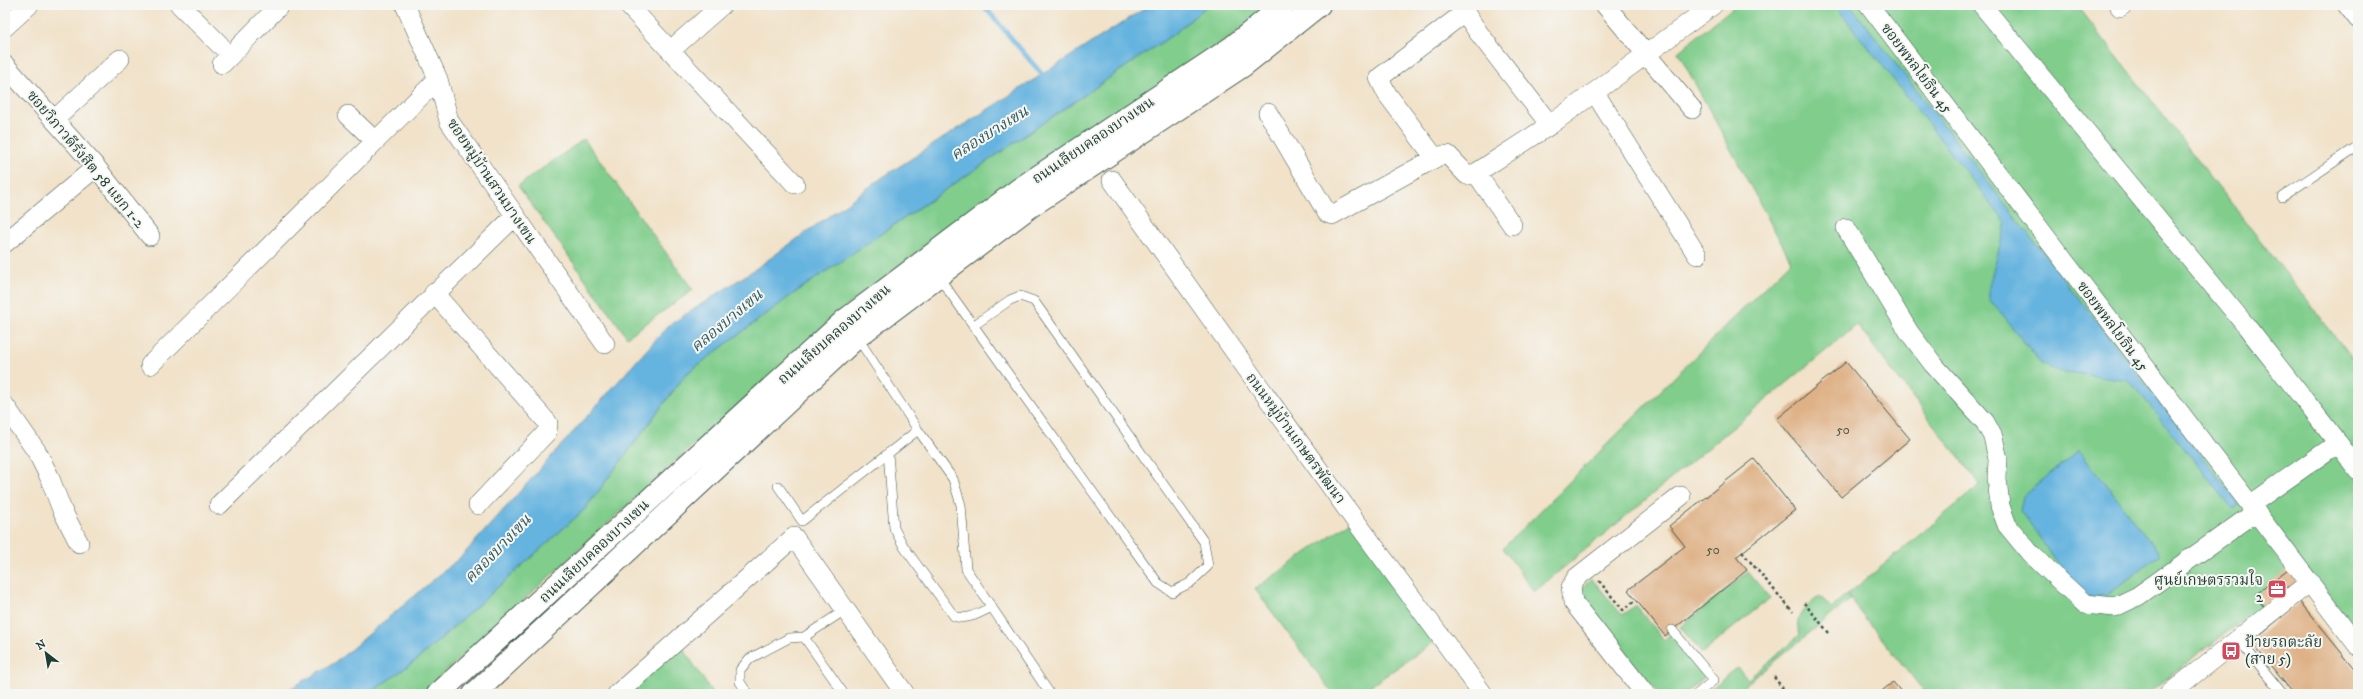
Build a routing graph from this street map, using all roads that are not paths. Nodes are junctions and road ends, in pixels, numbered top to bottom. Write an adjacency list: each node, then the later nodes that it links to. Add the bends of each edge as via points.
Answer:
1 (29, 5): 16 (street)
2 (180, 5): 17 (street)
3 (280, 5): 21 (street)
4 (405, 5): 23 (street, ซอยหมู่บ้านสวนบางเขน)
5 (628, 5): 18 (street)
6 (722, 5): 18 (street)
7 (1284, 5): 68 (main road, ถนนเลียบคลองบางเขน, via 1231,48 1018,190 844,321)
8 (1319, 5): 44 (main road, ถนนเลียบคลองบางเขน, via 1244,65 1031,206)
9 (1606, 5): 19 (street)
10 (1713, 5): 19 (street)
11 (1869, 5): 59 (street, ซอยพหลโยธิน 45)
12 (1982, 5): 52 (street, via 2242,321)
13 (2348, 5): 15 (street)
14 (1462, 9): 29 (street); 32 (street, via 1379,78 1387,94)
15 (2358, 18)
16 (5, 27)
17 (220, 44)
18 (672, 50): 36 (street)
19 (1647, 56): 24 (street); 25 (street)
20 (120, 59): 28 (street)
21 (222, 64)
22 (5, 65): 28 (street, ซอยวิภาวดีรังสิต 58 แยก 1-2)
23 (438, 78): 30 (street); 38 (street, ซอยหมู่บ้านสวนบางเขน, via 449,121)
24 (1595, 93): 29 (street); 43 (street)
25 (1692, 109)
26 (1268, 113): 32 (street, via 1327,213 1332,215)
27 (348, 115): 30 (street)
28 (54, 120): 33 (street, ซอยวิภาวดีรังสิต 58 แยก 1-2)
29 (1550, 125): 34 (street)
30 (375, 141): 49 (street)
31 (2358, 146): 37 (lane)
32 (1435, 158): 34 (street, via 1448,155 1467,175)
33 (96, 166): 41 (street, ซอยวิภาวดีรังสิต 58 แยก 1-2); 42 (street)
34 (1476, 173): 39 (street)
35 (1112, 180): 75 (street, ถนนหมู่บ้านเกษตรพัฒนา, via 1354,520)
36 (796, 184)
37 (2282, 197)
38 (515, 216): 45 (street); 48 (street, ซอยหมู่บ้านสวนบางเขน)
39 (1512, 225)
40 (1846, 228): 59 (street, via 1909,332 1933,364 1985,422 1993,437 1998,460 2000,506 2007,525 2030,553 2085,604 2115,607 2138,596)
41 (150, 236)
42 (5, 244)
43 (1697, 255)
44 (938, 276): 46 (lane); 47 (main road, ถนนเลียบคลองบางเขน)
45 (434, 293): 57 (street); 58 (street, via 548,423 547,432)
46 (973, 326): 46 (lane, via 1010,300 1020,296 1034,301 1204,542 1208,566 1190,583 1172,592 1158,583)
47 (857, 337): 51 (lane); 69 (main road, ถนนเลียบคลองบางเขน)
48 (605, 344)
49 (150, 365)
50 (5, 406): 60 (street, via 37,452)
51 (918, 430): 53 (lane); 62 (lane, via 954,479 961,505 966,569)
52 (2338, 443): 54 (street); 59 (street)
53 (888, 453): 55 (lane, via 802,521); 62 (lane, via 894,528 904,548 954,616 970,617)
54 (2358, 470)
55 (778, 486)
56 (1681, 496): 76 (street, via 1589,569 1571,588 1573,602)
57 (219, 505)
58 (478, 505)
59 (2253, 509): 61 (street, ซอยพหลโยธิน 45)
60 (79, 543)
61 (2310, 582): 66 (street); 67 (street, ซอยพหลโยธิน 45)
62 (992, 608): 74 (lane)
63 (845, 610): 65 (lane); 70 (street, via 794,537); 73 (street)
64 (1672, 630): 77 (lane, via 1714,680)
65 (804, 638): 71 (lane, via 789,638 749,659 740,670 740,682); 72 (lane)
66 (2238, 640): 78 (street); 79 (lane)
67 (2358, 646)
68 (438, 694)
69 (474, 694)
70 (617, 694)
71 (748, 694)
72 (844, 694)
73 (905, 694)
74 (1050, 694)
75 (1483, 694)
76 (1645, 694)
77 (1697, 694)
78 (2169, 694)
79 (2283, 694)

